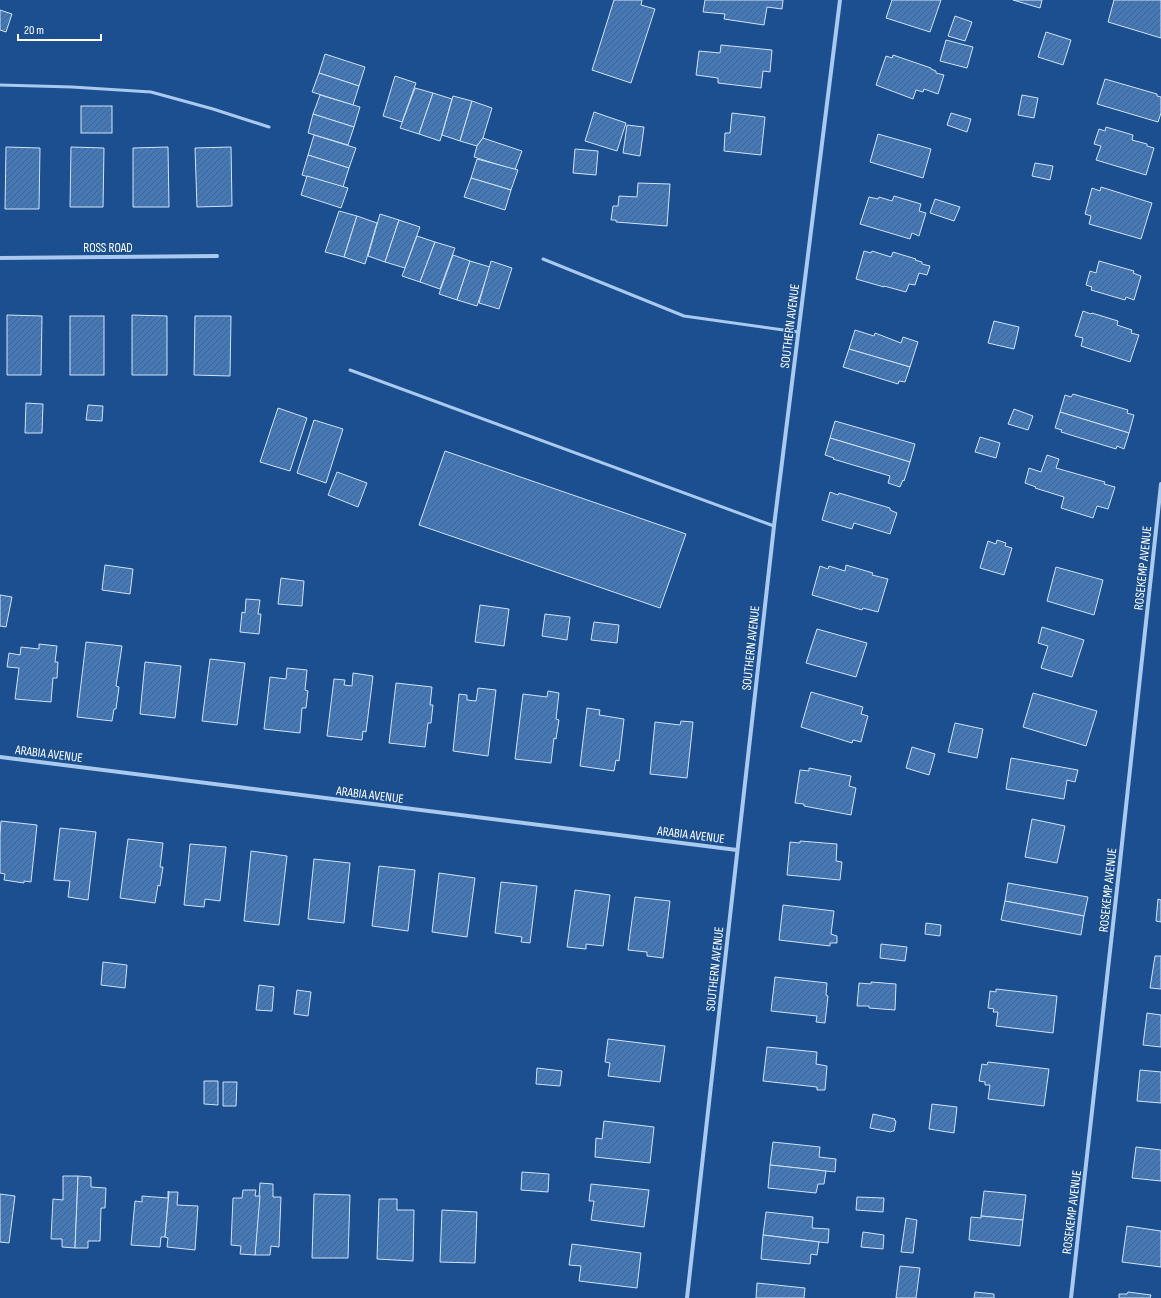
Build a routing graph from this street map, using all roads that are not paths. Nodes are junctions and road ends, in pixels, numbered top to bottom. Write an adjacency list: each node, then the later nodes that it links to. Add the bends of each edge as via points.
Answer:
1 (840, 0): 7 (street, SOUTHERN AVENUE)
2 (0, 85): 3 (lane, via 72,86 151,92)
3 (269, 127)
4 (217, 256): 5 (street, ROSS ROAD)
5 (0, 258)
6 (543, 259): 7 (lane, via 684,316)
7 (798, 332): 10 (street, SOUTHERN AVENUE)
8 (350, 370): 10 (lane)
9 (1161, 484): 14 (street, ROSEKEMP AVENUE)
10 (774, 526): 12 (street, SOUTHERN AVENUE)
11 (0, 757): 12 (street, ARABIA AVENUE)
12 (737, 850): 13 (street, SOUTHERN AVENUE)
13 (687, 1298)
14 (1071, 1298)

